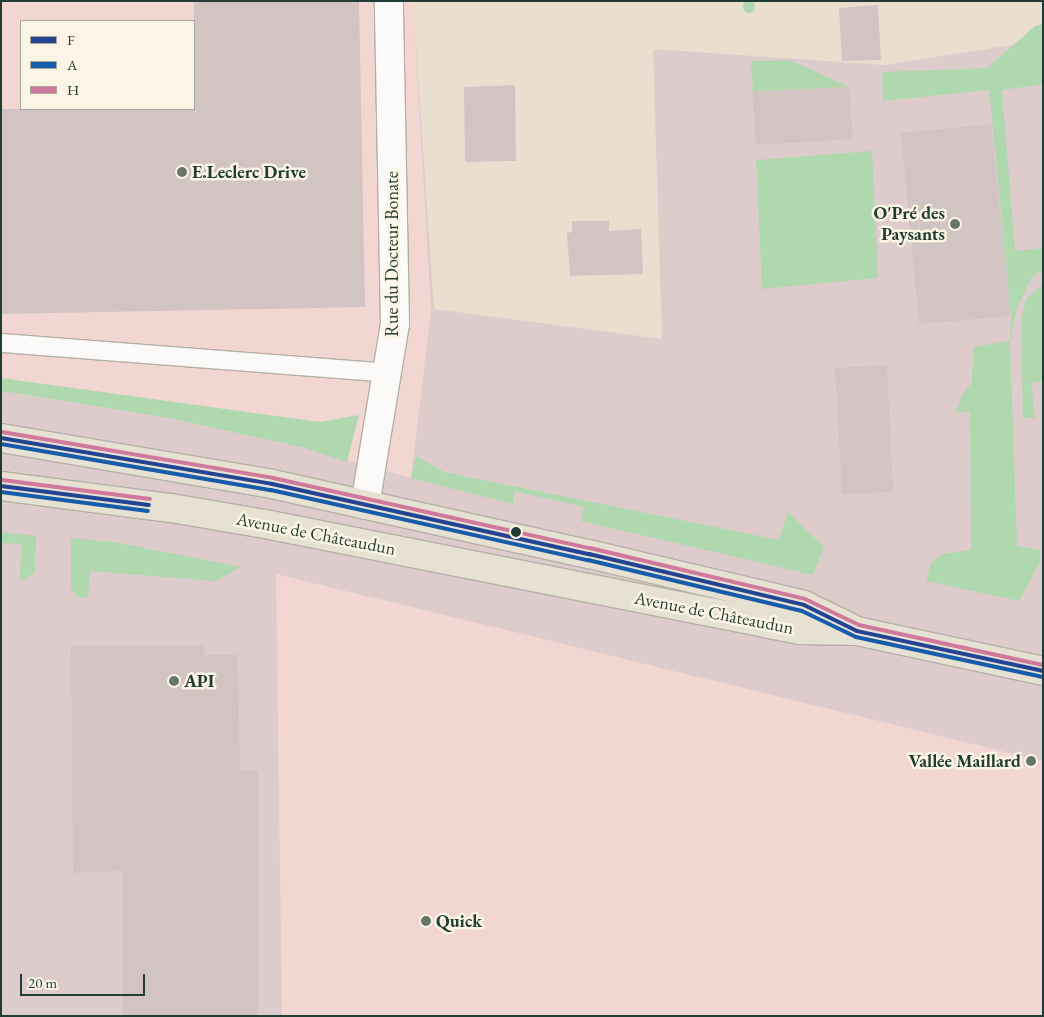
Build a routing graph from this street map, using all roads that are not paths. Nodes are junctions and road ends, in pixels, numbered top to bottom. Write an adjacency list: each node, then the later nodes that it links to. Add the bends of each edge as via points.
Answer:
1 (389, 1): 3 (street, Rue du Docteur Bonate, via 395,324)
2 (1, 343): 3 (lane)
3 (388, 373): 6 (street, Rue du Docteur Bonate)
4 (1, 438): 6 (main road, Avenue de Châteaudun, via 225,475)
5 (1, 486): 7 (main road, Avenue de Châteaudun, via 162,506 266,524 800,630)
6 (365, 505): 7 (main road, Avenue de Châteaudun, via 804,605)
7 (857, 631): 8 (main road)
8 (1043, 671)

